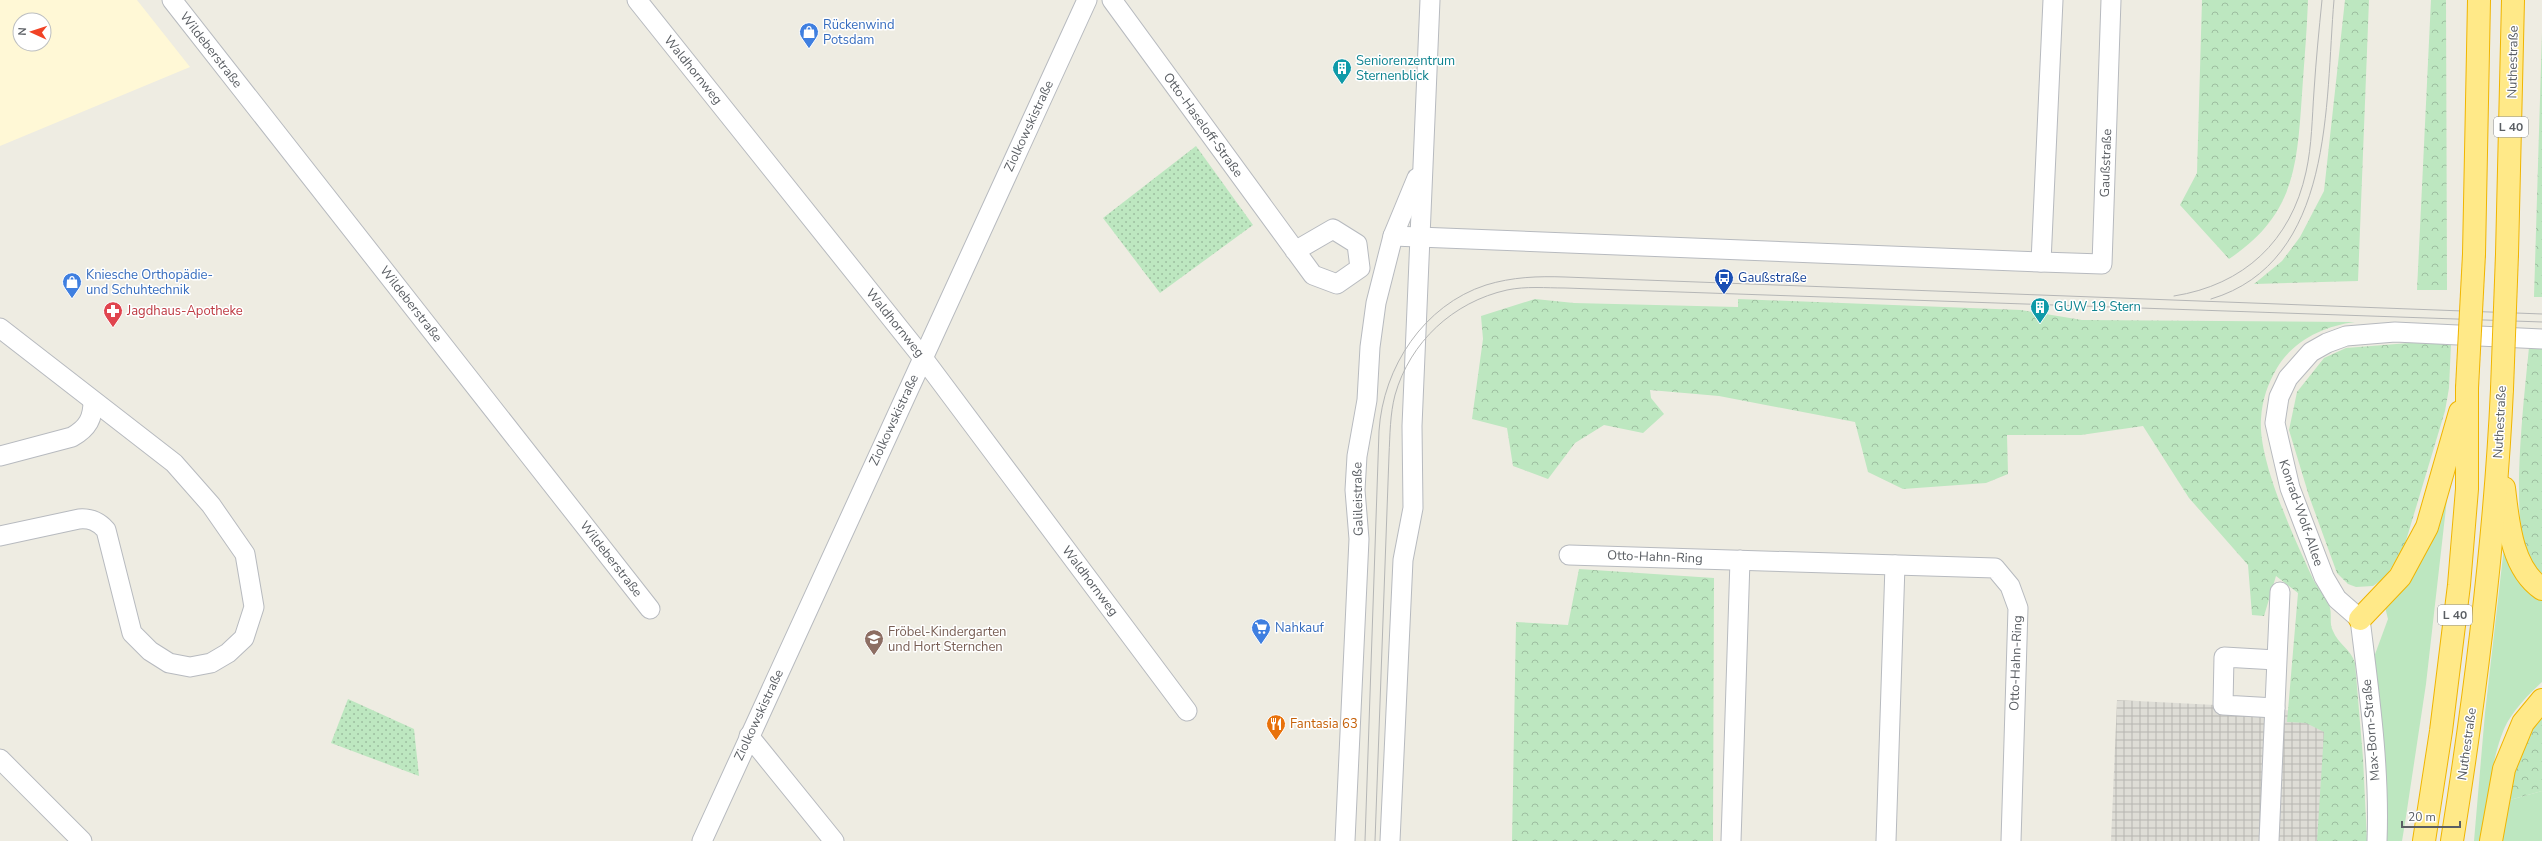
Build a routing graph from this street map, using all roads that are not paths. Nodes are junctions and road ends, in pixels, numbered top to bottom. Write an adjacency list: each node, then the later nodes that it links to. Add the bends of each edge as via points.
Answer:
1 (172, 0): 28 (street, Wildeberstraße)
2 (637, 0): 17 (street, Waldhornweg)
3 (1087, 0): 17 (street, Ziolkowskistraße)
4 (1112, 0): 13 (street, Otto-Haseloff-Straße)
5 (1430, 0): 10 (street, Galileistraße)
6 (2053, 0): 14 (street)
7 (2111, 0): 14 (street, Gaußstraße, via 2102,264)
8 (2479, 0): 18 (highway, L 40, bridge, via 2474,254)
9 (2513, 0): 20 (highway, Nuthestraße / L 40, bridge)
10 (1422, 166): 11 (street, Galileistraße); 12 (street, Galileistraße)
11 (1393, 236): 12 (street, Gaußstraße); 39 (street, Galileistraße, via 1376,303 1370,347 1368,400 1357,456 1356,498 1359,539)
12 (1419, 238): 14 (street, Gaußstraße); 40 (street, Galileistraße, via 1412,439 1413,508 1403,560)
13 (1295, 251)
14 (2041, 262)
15 (0, 328): 19 (street)
16 (2542, 339): 29 (street, Konrad-Wolf-Allee, via 2395,332 2346,336 2311,352 2288,378 2279,397 2275,423 2290,488 2324,577 2337,599)
17 (923, 358): 33 (street, Waldhornweg); 34 (street, Ziolkowskistraße)
18 (2467, 388): 29 (highway, via 2426,527 2400,577); 46 (highway, L 40, via 2467,489 2459,586)
19 (93, 400): 21 (street, via 93,414 81,432 72,437); 22 (street, via 174,463 211,505 245,554 254,607 244,638 228,654 210,663 190,667 169,663 150,651 132,632 106,530 101,525 88,518)
20 (2499, 448): 26 (highway, via 2511,539 2521,564); 47 (highway, Nuthestraße / L 40, via 2488,577 2468,747)
21 (0, 456)
22 (0, 536)
23 (1569, 555): 24 (street, Otto-Hahn-Ring)
24 (1740, 560): 25 (street, Otto-Hahn-Ring); 41 (street)
25 (1895, 565): 42 (street); 43 (street, Otto-Hahn-Ring, via 1995,568 2010,586 2018,608)
26 (2542, 589)
27 (2280, 592): 30 (street)
28 (650, 608)
29 (2360, 619): 45 (street, Max-Born-Straße, via 2374,747)
30 (2276, 660): 32 (street); 32 (street, via 2224,658 2223,705)
31 (2542, 700): 48 (highway, via 2523,723 2504,769)
32 (2274, 708): 44 (street)
33 (1187, 711)
34 (749, 736): 37 (street, Ziolkowskistraße); 38 (street)
35 (0, 759): 36 (street)
36 (82, 841)
37 (702, 841)
38 (834, 841)
39 (1345, 841)
40 (1390, 841)
41 (1731, 841)
42 (1886, 841)
43 (2012, 841)
44 (2269, 841)
45 (2377, 841)
46 (2424, 841)
47 (2452, 841)
48 (2491, 841)

